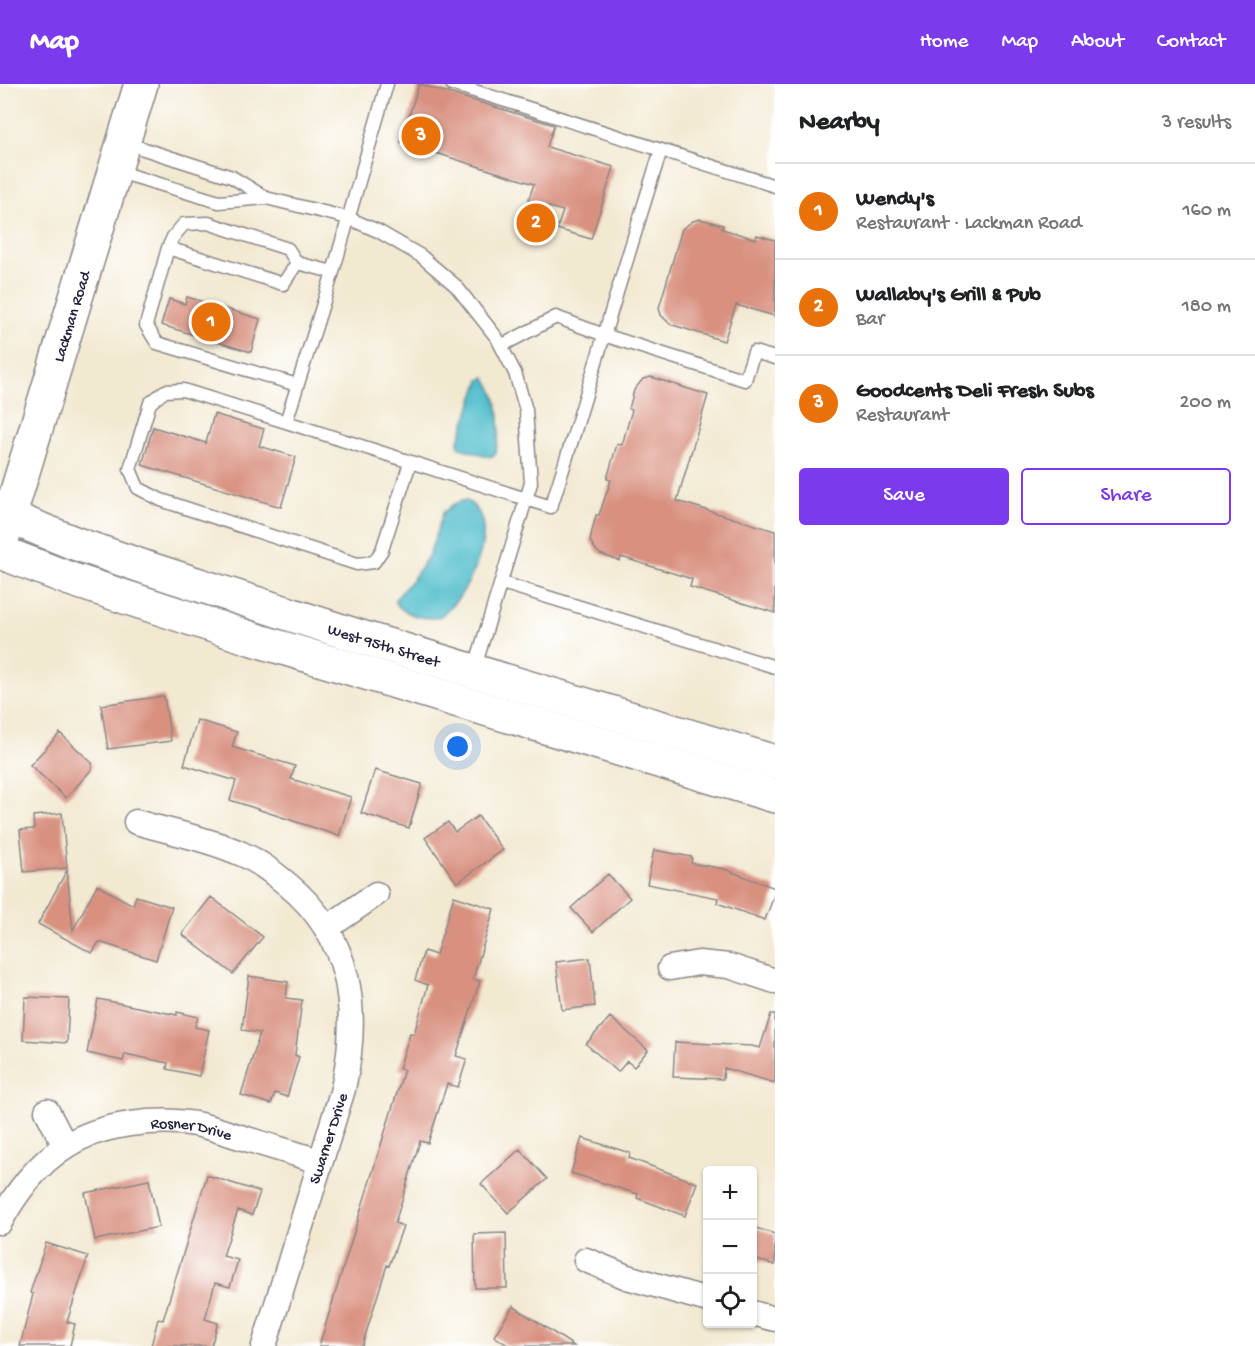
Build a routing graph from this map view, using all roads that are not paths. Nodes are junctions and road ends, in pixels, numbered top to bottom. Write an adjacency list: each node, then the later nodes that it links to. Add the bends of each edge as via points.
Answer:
1 (141, 84): 5 (main road, Lackman Road)
2 (387, 84): 8 (lane)
3 (452, 84): 4 (lane)
4 (661, 150): 6 (lane); 12 (lane)
5 (120, 157): 7 (lane, via 232,177); 7 (lane, via 219,202); 19 (main road, Lackman Road)
6 (775, 186)
7 (266, 198): 8 (lane)
8 (348, 218): 11 (lane); 13 (lane, via 421,256 456,286)
9 (168, 248): 10 (lane, via 283,284); 10 (lane, via 184,224 208,223 288,249); 15 (lane, via 146,325 157,343)
10 (297, 262): 11 (lane)
11 (333, 272): 15 (lane)
12 (604, 335): 13 (lane, via 556,317); 14 (lane, via 745,380 754,352); 18 (lane, via 551,507)
13 (501, 346): 18 (lane, via 515,373 526,410 531,483)
14 (775, 358)
15 (297, 385): 16 (lane)
16 (286, 422): 17 (lane); 17 (lane, via 183,390 165,391 150,404 130,469 138,488 161,500 357,564 374,562 382,550)
17 (410, 463): 18 (lane)
18 (525, 499): 21 (lane)
19 (3, 526): 23 (main road, West 95th Street, via 74,543)
20 (0, 552): 25 (main road, West 95th Street, via 254,639)
21 (502, 583): 22 (lane); 23 (lane)
22 (775, 667)
23 (474, 671): 24 (main road, West 95th Street)
24 (775, 762)
25 (775, 796)
26 (136, 822): 28 (street, Swarner Drive, via 243,855 297,892)
27 (376, 894): 28 (street)
28 (327, 928): 33 (street, Swarner Drive, via 347,982 352,1032 343,1089)
29 (670, 968): 30 (street, via 699,963 729,966)
30 (775, 981)
31 (47, 1111): 32 (street)
32 (65, 1146): 33 (street, Rosner Drive, via 131,1124 177,1122 201,1125); 34 (street, Rosner Drive, via 42,1165)
33 (319, 1161): 39 (street, Swarner Drive)
34 (0, 1222)
35 (586, 1260): 36 (street, via 627,1277)
36 (703, 1299)
37 (757, 1314): 38 (street)
38 (775, 1319)
39 (264, 1346)

